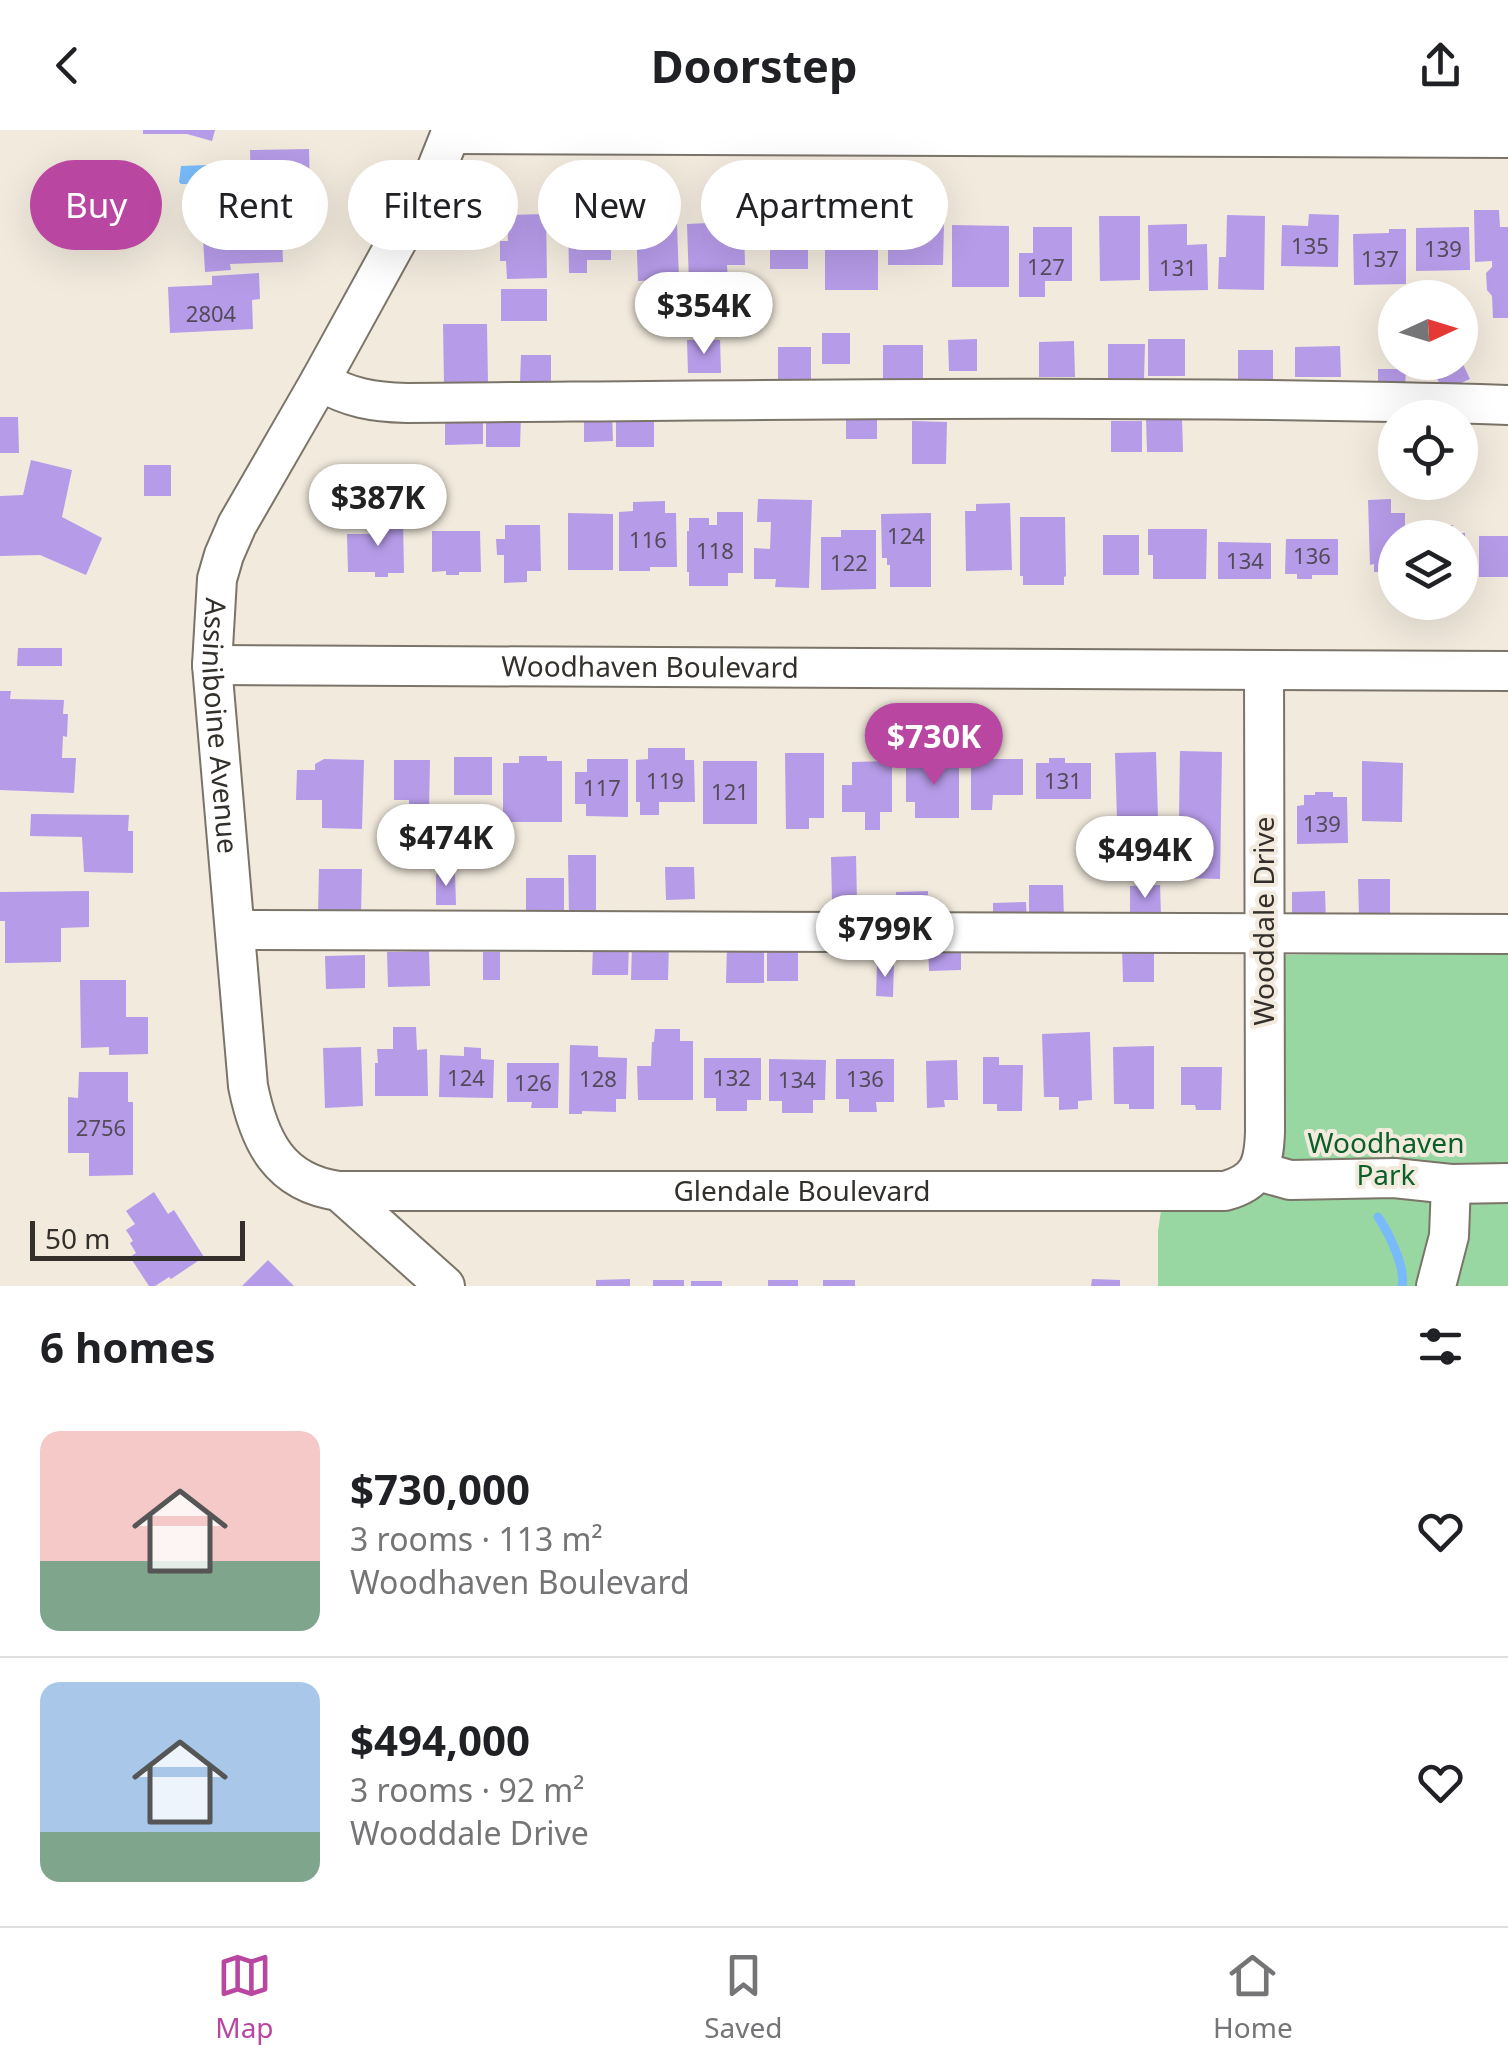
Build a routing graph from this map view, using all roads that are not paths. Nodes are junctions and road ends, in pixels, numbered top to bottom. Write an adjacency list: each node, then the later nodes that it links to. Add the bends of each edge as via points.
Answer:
1 (452, 132): 2 (street); 3 (street, Assiniboine Avenue)
2 (1508, 138)
3 (320, 381): 4 (street, via 366,400 406,403); 5 (street, Assiniboine Avenue, via 224,555)
4 (1508, 404)
5 (212, 665): 6 (street, Woodhaven Boulevard); 8 (street, Assiniboine Avenue)
6 (1264, 670): 7 (street, Woodhaven Boulevard); 9 (street, Wooddale Drive)
7 (1508, 671)
8 (235, 930): 9 (street); 14 (street, Assiniboine Avenue, via 248,1086 258,1124 288,1171)
9 (1263, 934): 10 (street); 11 (street, Wooddale Drive, via 1264,1155)
10 (1508, 934)
11 (1258, 1171): 13 (street, via 1290,1180); 14 (street, Glendale Boulevard, via 1225,1191)
12 (1508, 1183): 13 (street)
13 (1450, 1184): 16 (street, via 1449,1236)
14 (339, 1191): 15 (street, Assiniboine Avenue)
15 (444, 1286)
16 (1436, 1286)

